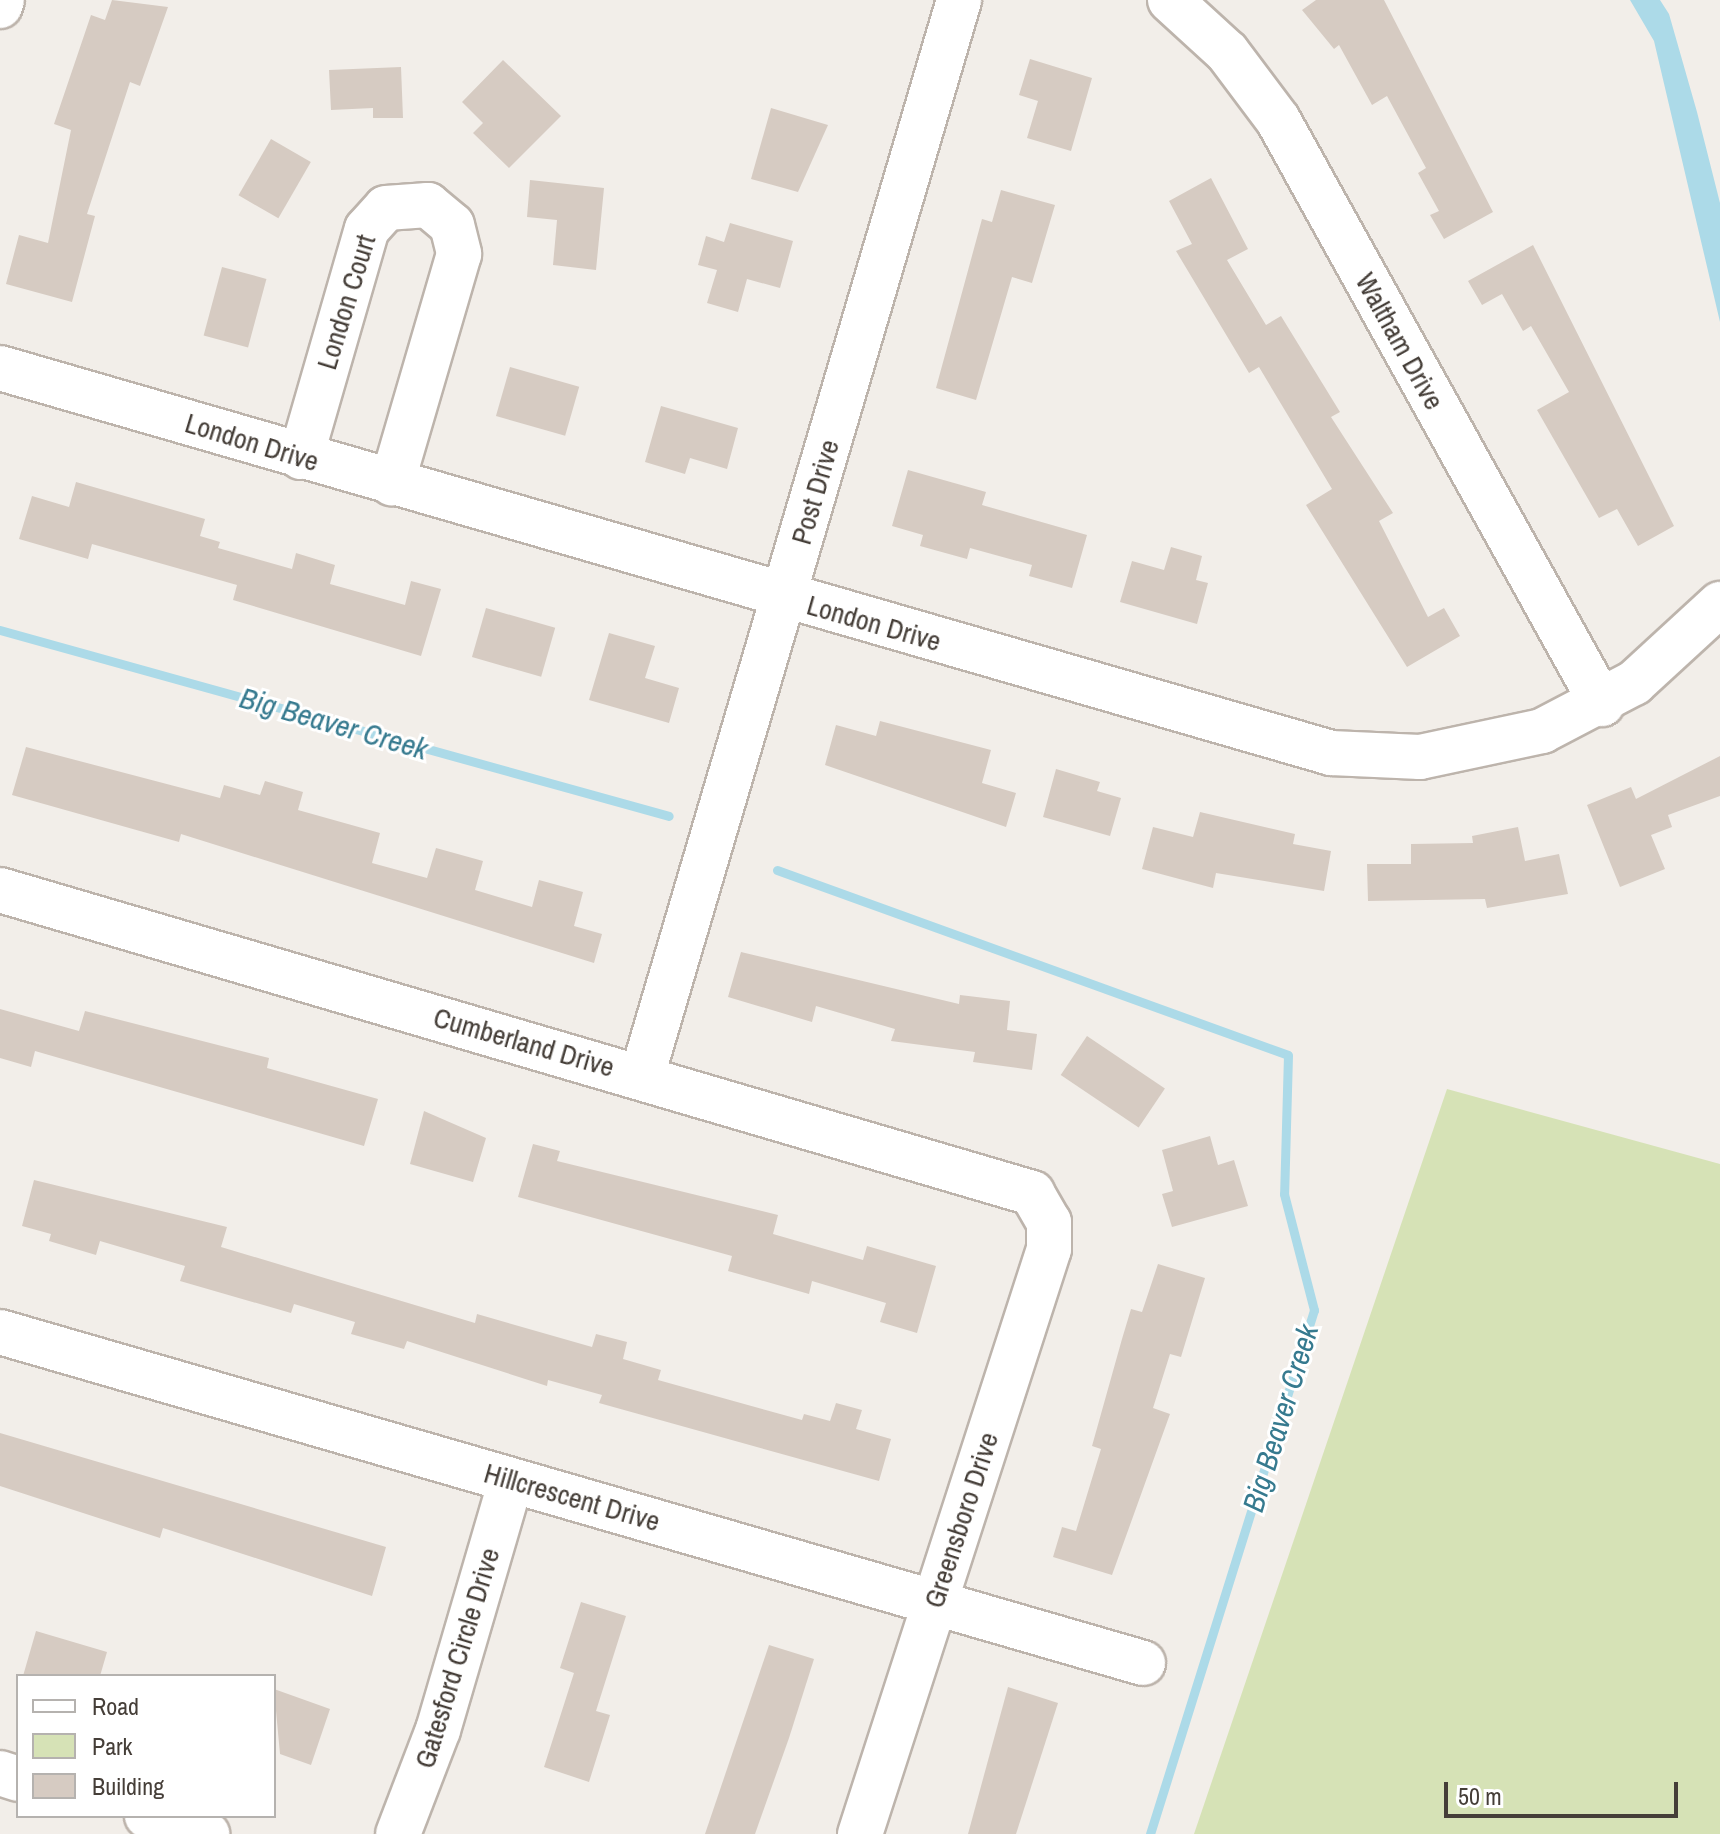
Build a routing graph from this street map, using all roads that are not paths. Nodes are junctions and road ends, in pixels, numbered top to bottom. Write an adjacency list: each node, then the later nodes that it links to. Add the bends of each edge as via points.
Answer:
1 (2, 0): 4 (street)
2 (959, 0): 8 (street, Post Drive)
3 (1170, 0): 10 (street, Waltham Drive, via 1227,52 1278,120)
4 (0, 6)
5 (0, 368): 6 (street, London Drive)
6 (301, 457): 7 (street, London Drive); 7 (street, London Court, via 367,229 386,208 428,205 452,225 459,254)
7 (392, 483): 8 (street, London Drive)
8 (784, 597): 10 (street, London Drive, via 1331,753 1420,757 1487,747); 12 (street, Post Drive)
9 (1720, 604): 10 (street, London Drive, via 1670,654)
10 (1602, 704)
11 (0, 890): 12 (street, Cumberland Drive)
12 (642, 1076): 13 (street, Cumberland Drive, via 1018,1186)
13 (1043, 1205): 16 (street, Greensboro Drive, via 1049,1249)
14 (0, 1332): 15 (street, Hillcrescent Drive)
15 (511, 1480): 16 (street, Hillcrescent Drive); 20 (street, Gatesford Circle Drive, via 438,1730)
16 (935, 1601): 17 (street, Hillcrescent Drive); 21 (street, Greensboro Drive)
17 (1143, 1663)
18 (154, 1818): 19 (street)
19 (207, 1834)
20 (398, 1834)
21 (860, 1834)

